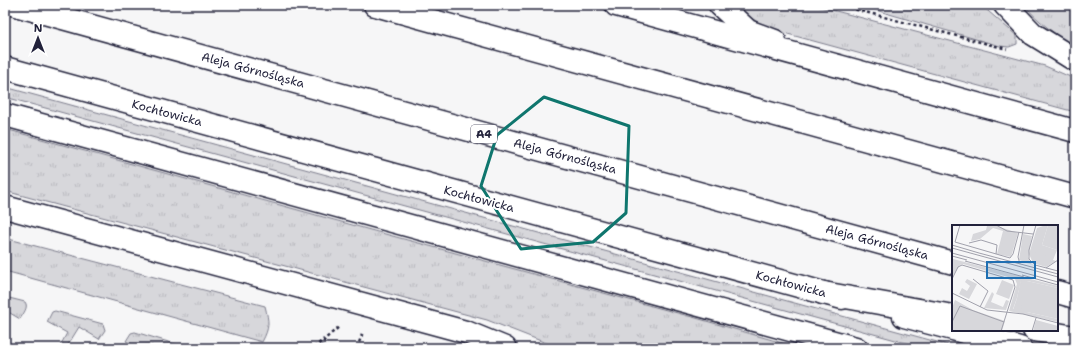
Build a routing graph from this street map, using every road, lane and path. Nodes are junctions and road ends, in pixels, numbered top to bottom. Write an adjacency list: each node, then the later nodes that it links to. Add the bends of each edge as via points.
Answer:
1 (15, 5): 15 (main road, Aleja Górnośląska / A4)
2 (375, 5): 13 (main road)
3 (616, 5): 10 (main road)
4 (720, 5): 10 (main road, via 748,31)
5 (838, 5): 7 (path)
6 (1005, 5): 8 (main road, via 1033,34)
7 (1014, 51)
8 (1075, 60)
9 (5, 68): 17 (main road, Kochłowicka)
10 (847, 68): 12 (main road)
11 (5, 115): 27 (main road)
12 (1075, 131)
13 (1075, 197)
14 (5, 208): 26 (main road, via 466,332)
15 (952, 263)
16 (1058, 292): 18 (main road)
17 (823, 293): 19 (main road); 20 (main road, Kochłowicka)
18 (1075, 297)
19 (952, 316)
20 (952, 329)
21 (958, 331): 28 (main road, Kochłowicka)
22 (1040, 331): 23 (main road)
23 (1075, 337)
24 (325, 339): 25 (path)
25 (314, 348)
26 (505, 348)
27 (856, 348)
28 (1020, 348)

